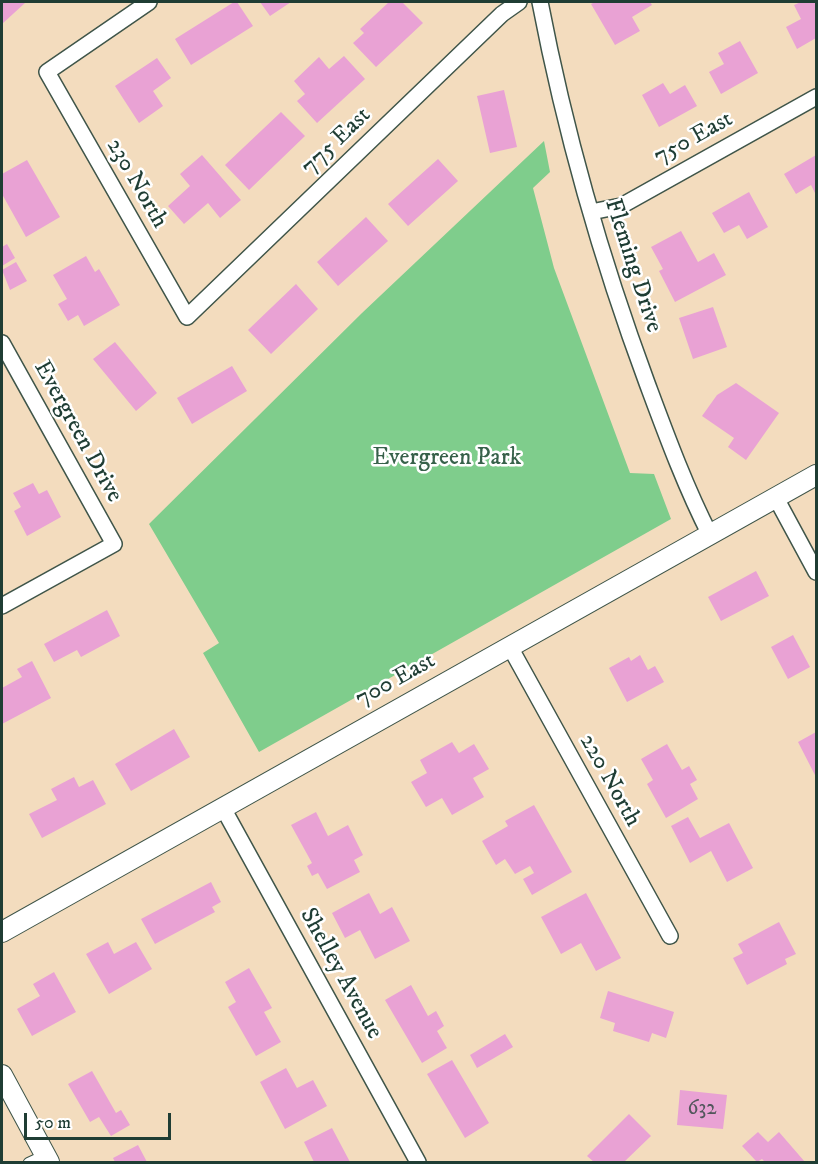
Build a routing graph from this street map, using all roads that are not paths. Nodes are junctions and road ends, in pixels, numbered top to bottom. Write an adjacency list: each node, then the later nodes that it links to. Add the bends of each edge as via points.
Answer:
1 (149, 2): 6 (street, 230 North, via 47,72)
2 (519, 2): 6 (street, 775 East)
3 (540, 2): 5 (street, Fleming Drive)
4 (816, 97): 5 (street, 750 East, via 621,206)
5 (591, 212): 10 (street, Fleming Drive, via 609,276 652,396)
6 (187, 317)
7 (2, 343): 12 (street, Evergreen Drive, via 114,544)
8 (816, 475): 9 (street, 700 East)
9 (776, 498): 10 (street, 700 East); 11 (street)
10 (710, 535): 13 (street, 700 East)
11 (816, 572)
12 (2, 606)
13 (510, 647): 14 (street, 700 East); 16 (street, 220 North)
14 (223, 807): 15 (street, 700 East); 19 (street, Shelley Avenue)
15 (2, 932)
16 (670, 936)
17 (2, 1075): 18 (street)
18 (41, 1160)
19 (418, 1162)

